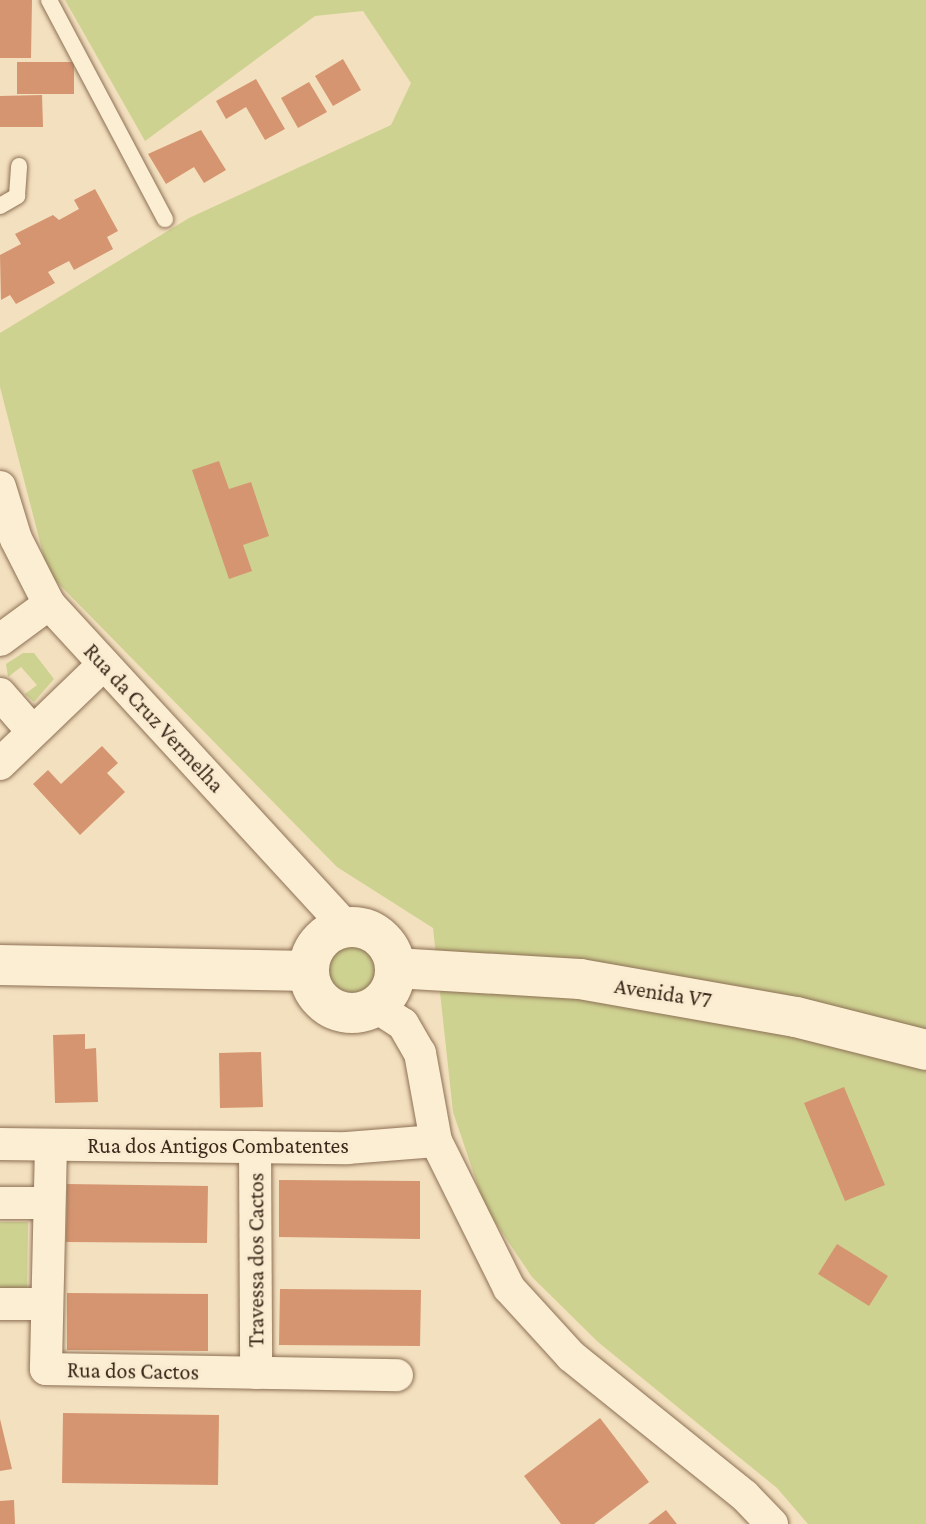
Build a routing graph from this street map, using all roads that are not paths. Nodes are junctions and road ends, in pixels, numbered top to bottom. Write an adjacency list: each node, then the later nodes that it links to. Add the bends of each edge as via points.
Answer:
1 (49, 0): 4 (lane)
2 (19, 166): 3 (lane, via 17,196)
3 (0, 206)
4 (165, 219)
5 (0, 487): 6 (street, Rua da Cruz Vermelha, via 16,539)
6 (49, 604): 7 (street); 8 (street, Rua da Cruz Vermelha)
7 (0, 640)
8 (104, 664): 10 (street); 12 (street, Rua da Cruz Vermelha)
9 (0, 694): 10 (street)
10 (33, 732): 11 (street)
11 (0, 764)
12 (346, 927): 14 (street, via 380,937); 15 (street, via 322,938)
13 (0, 965): 15 (street)
14 (395, 968): 16 (street, via 392,986); 17 (street, Avenida V7, via 580,979 688,996)
15 (309, 971): 16 (street, via 313,988 331,1008 349,1013)
16 (375, 1006): 18 (street, via 403,1024 420,1053)
17 (926, 1050)
18 (436, 1141): 21 (street, Rua dos Antigos Combatentes, via 400,1147); 28 (street, via 490,1253 531,1315 571,1356 745,1496)
19 (0, 1144): 20 (street, Rua dos Antigos Combatentes)
20 (51, 1145): 21 (street, Rua dos Antigos Combatentes); 23 (street, Rua dos Cactos)
21 (255, 1147): 26 (street, Travessa dos Cactos)
22 (0, 1203): 23 (street)
23 (49, 1203): 25 (street, Rua dos Cactos)
24 (0, 1304): 25 (street)
25 (47, 1304): 26 (street, Rua dos Cactos, via 46,1369)
26 (256, 1373): 27 (street, Rua dos Cactos)
27 (397, 1375)
28 (772, 1524)

